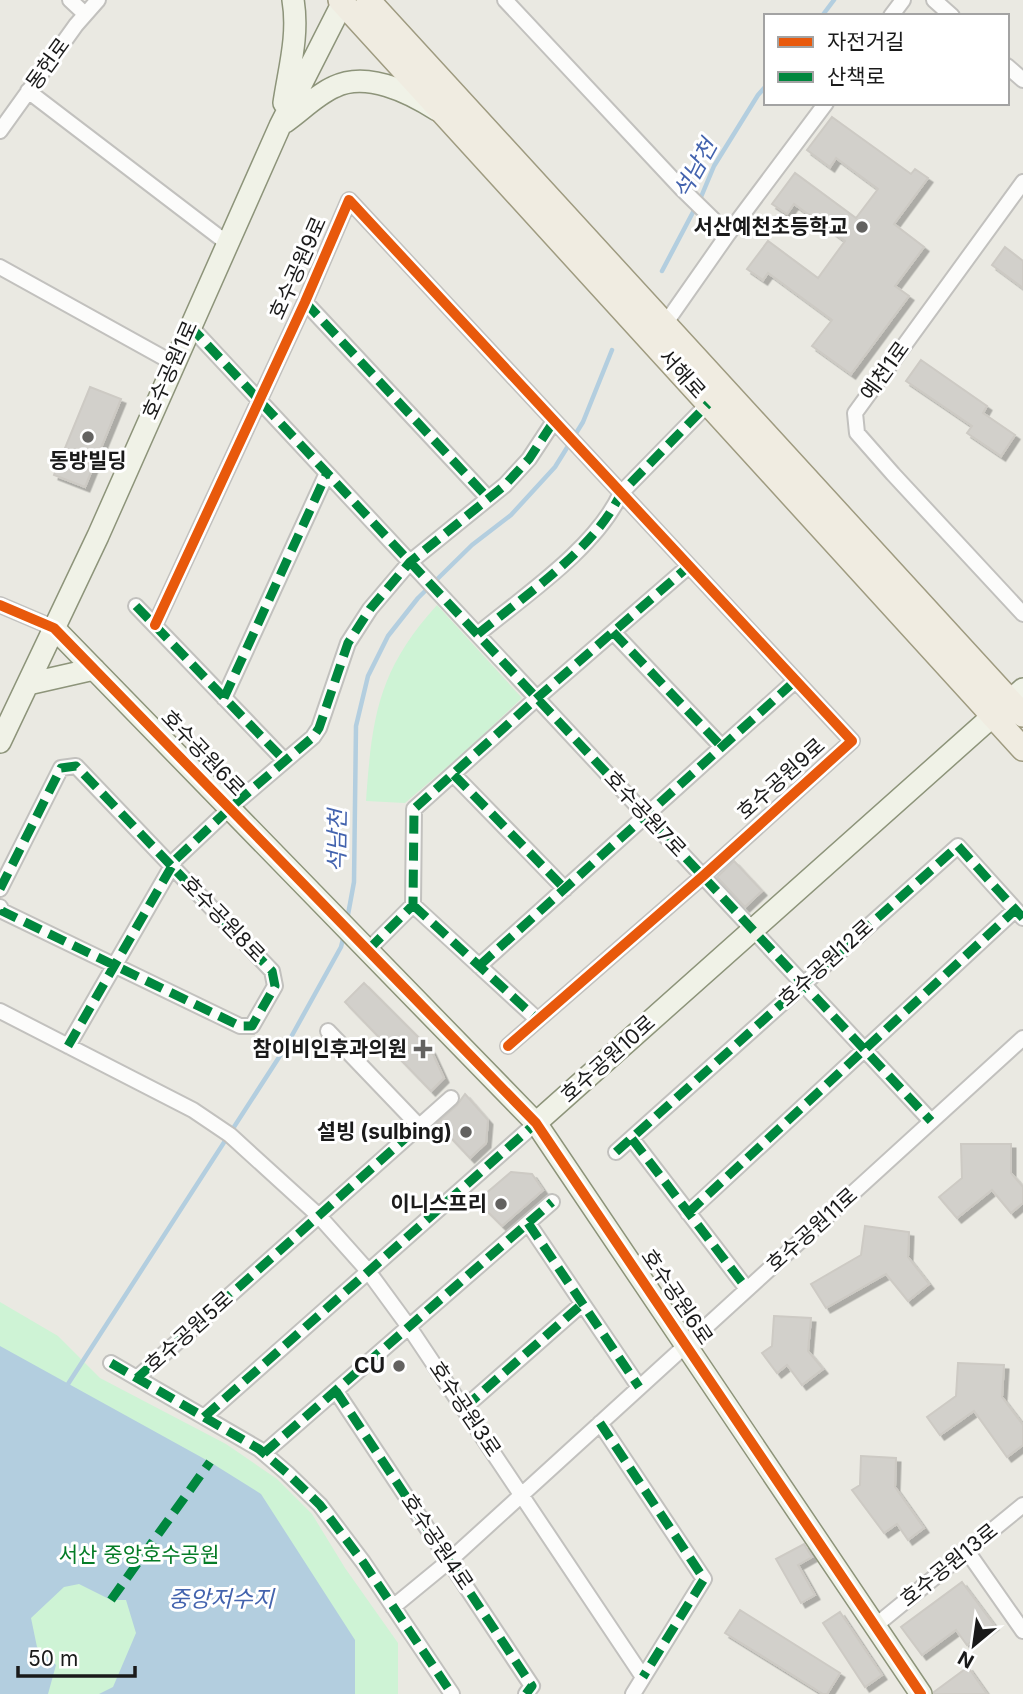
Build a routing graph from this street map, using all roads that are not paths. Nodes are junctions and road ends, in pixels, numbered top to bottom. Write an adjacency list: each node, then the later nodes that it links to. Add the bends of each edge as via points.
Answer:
1 (70, 0): 9 (street)
2 (98, 0): 9 (street, 동헌로)
3 (293, 0): 16 (street, via 294,43)
4 (369, 0): 8 (main road, 서해로)
5 (505, 0): 19 (street)
6 (934, 0): 10 (street)
7 (342, 1): 15 (main road, 서해로); 16 (street, 호수공원1로)
8 (387, 10): 23 (main road, 서해로)
9 (85, 14): 13 (street, 동헌로)
10 (950, 14)
11 (1009, 68): 12 (street)
12 (1023, 80)
13 (28, 91): 17 (street, 동헌로); 20 (street)
14 (825, 105): 19 (street)
15 (447, 117): 16 (street, via 403,92 355,81 330,88); 27 (main road, 서해로)
16 (280, 126): 20 (street, 호수공원1로)
17 (0, 131)
18 (1023, 182): 36 (street, 예천1로, via 855,412 857,433)
19 (728, 234): 23 (street)
20 (227, 243): 24 (street, 호수공원1로)
21 (0, 267): 25 (street)
22 (305, 302): 26 (street, 호수공원9로); 28 (street, 호수공원9로, via 349,200); 31 (street, 호수공원9로)
23 (665, 324): 46 (main road, 서해로)
24 (190, 326): 25 (street, 호수공원1로); 26 (street)
25 (173, 363): 38 (street, 호수공원1로)
26 (259, 400): 29 (street); 37 (street, 호수공원9로)
27 (708, 404): 30 (street); 46 (main road, 서해로)
28 (554, 421): 30 (street, 호수공원9로); 31 (street, via 530,458)
29 (327, 473): 32 (street); 44 (street)
30 (621, 493): 33 (street, 호수공원9로); 40 (street, via 599,528 568,559)
31 (488, 498): 32 (street)
32 (410, 562): 40 (street, 호수공원7로); 50 (street, via 348,643 319,728)
33 (689, 566): 39 (street); 42 (street, 호수공원9로)
34 (0, 605): 38 (street)
35 (136, 606): 37 (street)
36 (1023, 614)
37 (155, 625): 44 (street)
38 (54, 628): 41 (street, 호수공원6로); 43 (street, 호수공원1로)
39 (614, 632): 45 (street); 48 (street)
40 (478, 634): 45 (street, 호수공원7로)
41 (94, 669): 43 (street); 52 (street, 호수공원6로)
42 (795, 681): 48 (street); 55 (street, 호수공원9로, via 852,741)
43 (28, 684): 47 (street, 호수공원1로)
44 (224, 698): 50 (street)
45 (537, 698): 51 (street); 53 (street, 호수공원7로)
46 (1013, 705): 49 (main road, 서해로); 61 (street, 호수공원10로)
47 (0, 742)
48 (722, 747): 53 (street)
49 (1023, 749)
50 (285, 761): 52 (street)
51 (454, 775): 57 (street); 58 (street, via 414,809)
52 (230, 808): 54 (street, 호수공원8로); 62 (street, 호수공원6로)
53 (646, 815): 55 (street, 호수공원7로); 57 (street)
54 (172, 866): 56 (street, 호수공원8로, via 76,766 61,768); 63 (street, 호수공원8로); 63 (street, 호수공원8로, via 272,971 275,986 252,1026 240,1026)
55 (703, 876): 61 (street, 호수공원7로); 67 (street, 호수공원9로)
56 (0, 889)
57 (565, 889): 64 (street)
58 (413, 905): 62 (street); 64 (street)
59 (0, 907): 63 (street, 호수공원8로)
60 (1019, 914): 65 (street, 호수공원12로, via 958,846); 72 (street, 호수공원12로)
61 (753, 930): 65 (street, 호수공원7로); 75 (street, 호수공원10로)
62 (368, 950): 75 (street, 호수공원6로)
63 (115, 966): 70 (street, 호수공원8로)
64 (479, 966): 67 (street)
65 (803, 984): 72 (street, 호수공원7로); 77 (street, 호수공원12로)
66 (0, 1011): 70 (street)
67 (538, 1020): 71 (street, 호수공원9로)
68 (328, 1031): 76 (street)
69 (1023, 1038): 74 (street, 호수공원11로)
70 (68, 1046): 81 (street, 호수공원3로, via 230,1135)
71 (508, 1046)
72 (864, 1050): 74 (street, 호수공원7로); 80 (street, 호수공원12로)
73 (451, 1098): 76 (street, 호수공원5로)
74 (931, 1121): 84 (street, 호수공원11로)
75 (536, 1123): 83 (street, 호수공원10로); 87 (street, 호수공원6로)
76 (419, 1126): 81 (street, 호수공원5로)
77 (632, 1139): 78 (street, 호수공원12로); 80 (street)
78 (616, 1152)
79 (552, 1202): 82 (street)
80 (688, 1213): 84 (street)
81 (319, 1216): 83 (street, 호수공원3로); 89 (street, 호수공원5로)
82 (528, 1223): 85 (street); 86 (street)
83 (368, 1271): 86 (street, 호수공원3로); 93 (street, 호수공원10로)
84 (747, 1289): 87 (street, 호수공원11로)
85 (582, 1304): 90 (street); 92 (street)
86 (410, 1326): 91 (street); 92 (street, 호수공원3로)
87 (686, 1345): 90 (street, 호수공원11로); 101 (street, 호수공원6로)
88 (111, 1363): 89 (street)
89 (137, 1378): 93 (street, 호수공원5로)
90 (639, 1387): 94 (street, 호수공원11로)
91 (336, 1391): 95 (street); 99 (street, 호수공원4로)
92 (464, 1408): 96 (street, 호수공원3로)
93 (204, 1417): 95 (street, 호수공원5로)
94 (600, 1423): 96 (street, 호수공원11로); 103 (street, via 704,1579)
95 (264, 1453): 100 (street, 호수공원5로, via 320,1505)
96 (522, 1494): 99 (street, 호수공원11로); 103 (street, 호수공원3로)
97 (1023, 1505): 98 (street, 호수공원13로)
98 (967, 1551): 101 (street, 호수공원13로); 102 (street)
99 (449, 1560): 100 (street, 호수공원11로); 105 (street, 호수공원4로, via 532,1685)
100 (393, 1607): 104 (street, 호수공원5로)
101 (875, 1626): 107 (street, 호수공원6로)
102 (1023, 1631)
103 (643, 1677): 106 (street)
104 (452, 1694)
105 (526, 1694)
106 (633, 1694)
107 (921, 1694)

